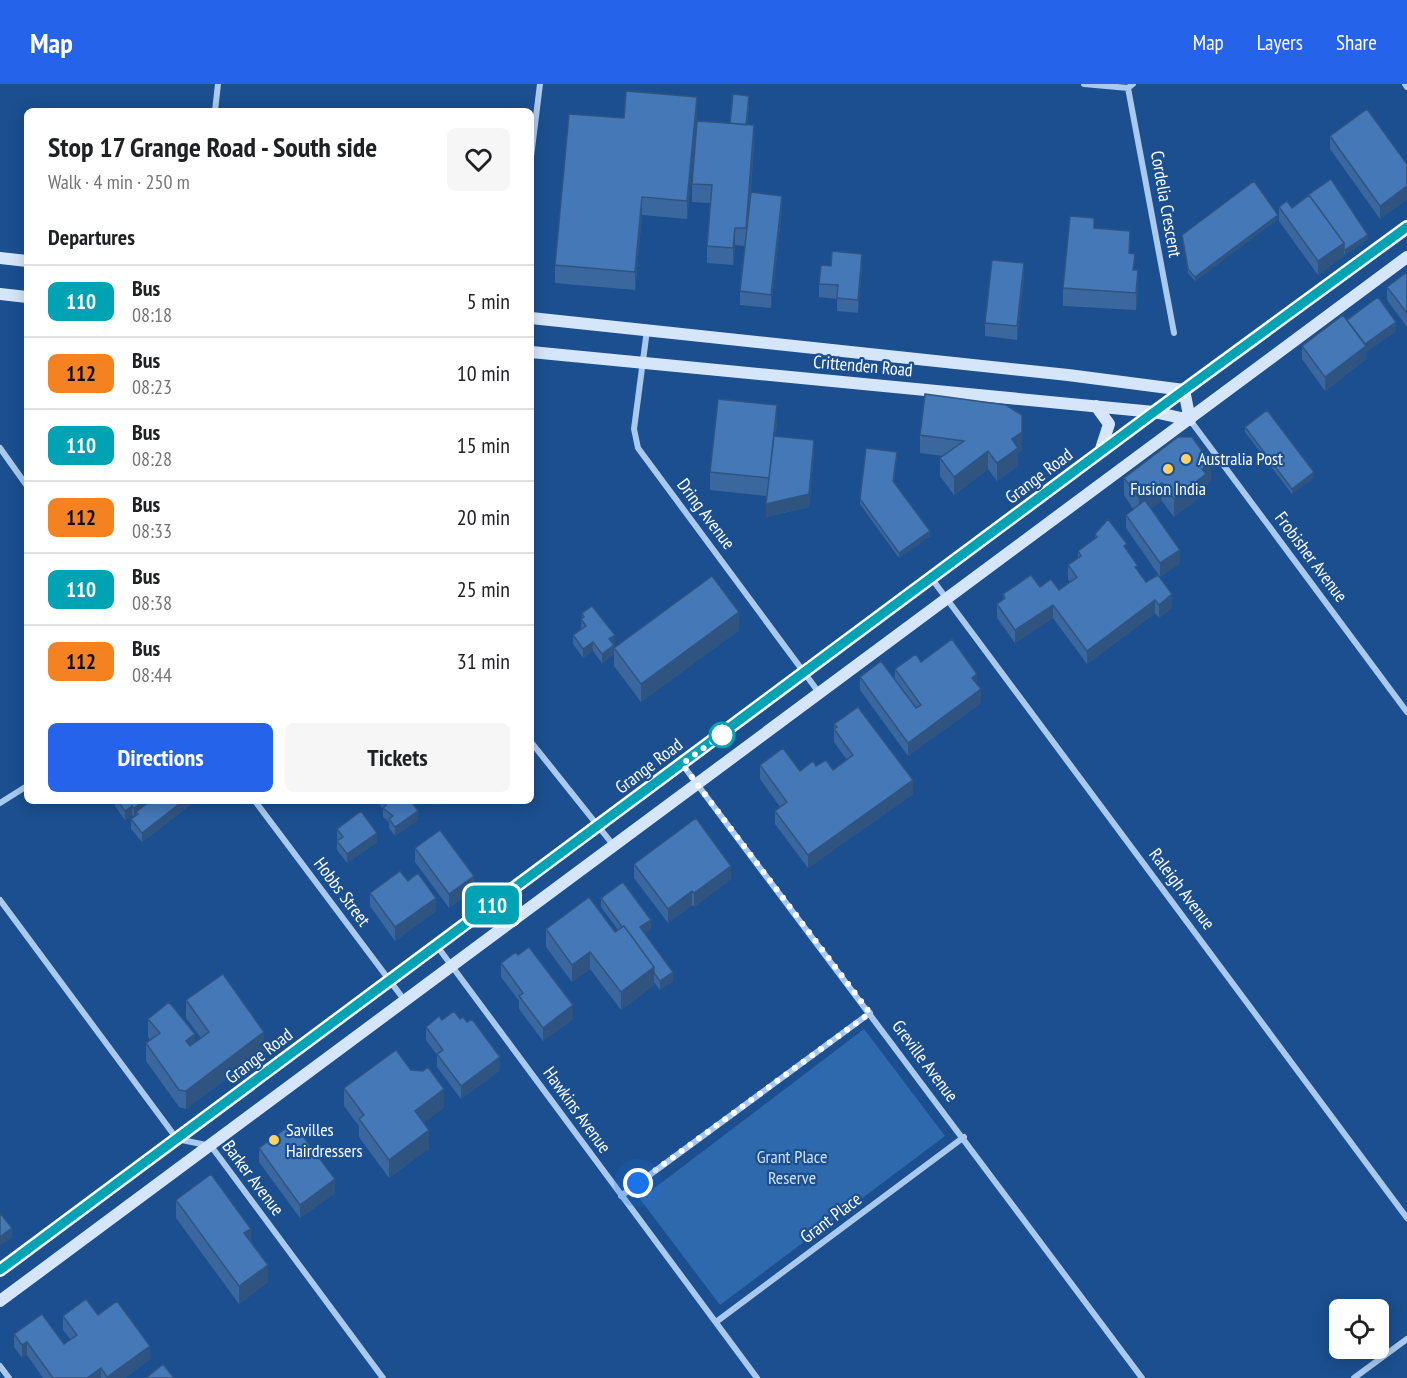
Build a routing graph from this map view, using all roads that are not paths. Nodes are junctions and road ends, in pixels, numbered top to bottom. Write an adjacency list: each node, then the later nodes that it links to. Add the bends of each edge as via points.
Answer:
1 (218, 84): 5 (street)
2 (540, 84): 6 (street)
3 (1084, 84): 4 (street)
4 (1130, 86): 15 (street, Cordelia Crescent)
5 (215, 108)
6 (534, 133)
7 (1407, 227): 18 (main road, Grange Road)
8 (1407, 257): 21 (main road)
9 (0, 258): 10 (main road)
10 (24, 261)
11 (0, 294): 12 (main road)
12 (24, 297)
13 (534, 318): 14 (main road, Crittenden Road)
14 (647, 330): 17 (street, Dring Avenue); 18 (main road, Crittenden Road)
15 (1174, 333)
16 (534, 352): 17 (main road, Crittenden Road)
17 (641, 363): 19 (main road, Crittenden Road); 27 (street, Dring Avenue, via 634,429 638,448)
18 (1184, 390): 20 (main road, Grange Road); 21 (main road)
19 (1096, 406): 20 (main road, Crittenden Road); 23 (main road, via 1108,424)
20 (1154, 412): 21 (main road, Crittenden Road); 23 (main road, Grange Road)
21 (1190, 420): 26 (main road); 29 (street, Frobisher Avenue)
22 (0, 448): 24 (street)
23 (1100, 452): 25 (main road, Grange Road)
24 (24, 482)
25 (932, 579): 26 (street, Raleigh Avenue); 27 (main road, Grange Road)
26 (947, 599): 28 (main road); 48 (street, Raleigh Avenue)
27 (805, 673): 28 (street, Dring Avenue); 31 (main road, Grange Road)
28 (820, 694): 32 (main road)
29 (1407, 712)
30 (534, 746): 36 (street)
31 (682, 764): 32 (street, Greville Avenue); 36 (main road, Grange Road)
32 (697, 784): 37 (main road); 43 (street, Greville Avenue)
33 (24, 788): 34 (street)
34 (0, 803)
35 (257, 804): 41 (street, Hobbs Street)
36 (599, 826): 37 (street); 39 (main road, Grange Road)
37 (614, 846): 40 (main road)
38 (0, 900): 45 (street)
39 (437, 946): 40 (street, Hawkins Avenue); 41 (main road, Grange Road)
40 (452, 965): 42 (main road); 47 (street, Hawkins Avenue)
41 (390, 982): 42 (street, Hobbs Street); 45 (main road, Grange Road)
42 (405, 1001): 46 (main road)
43 (870, 1013): 44 (street, Greville Avenue); 47 (street)
44 (964, 1137): 51 (street, Grant Place); 57 (street, Greville Avenue)
45 (177, 1139): 46 (street, Barker Avenue); 49 (main road, Grange Road)
46 (211, 1146): 50 (main road); 55 (street, Barker Avenue)
47 (621, 1196): 51 (street, Hawkins Avenue)
48 (1407, 1218)
49 (0, 1270)
50 (0, 1301)
51 (716, 1323): 56 (street, Hawkins Avenue)
52 (1407, 1339): 58 (street)
53 (0, 1366): 54 (street)
54 (9, 1378)
55 (383, 1378)
56 (757, 1378)
57 (1142, 1378)
58 (1354, 1378)

